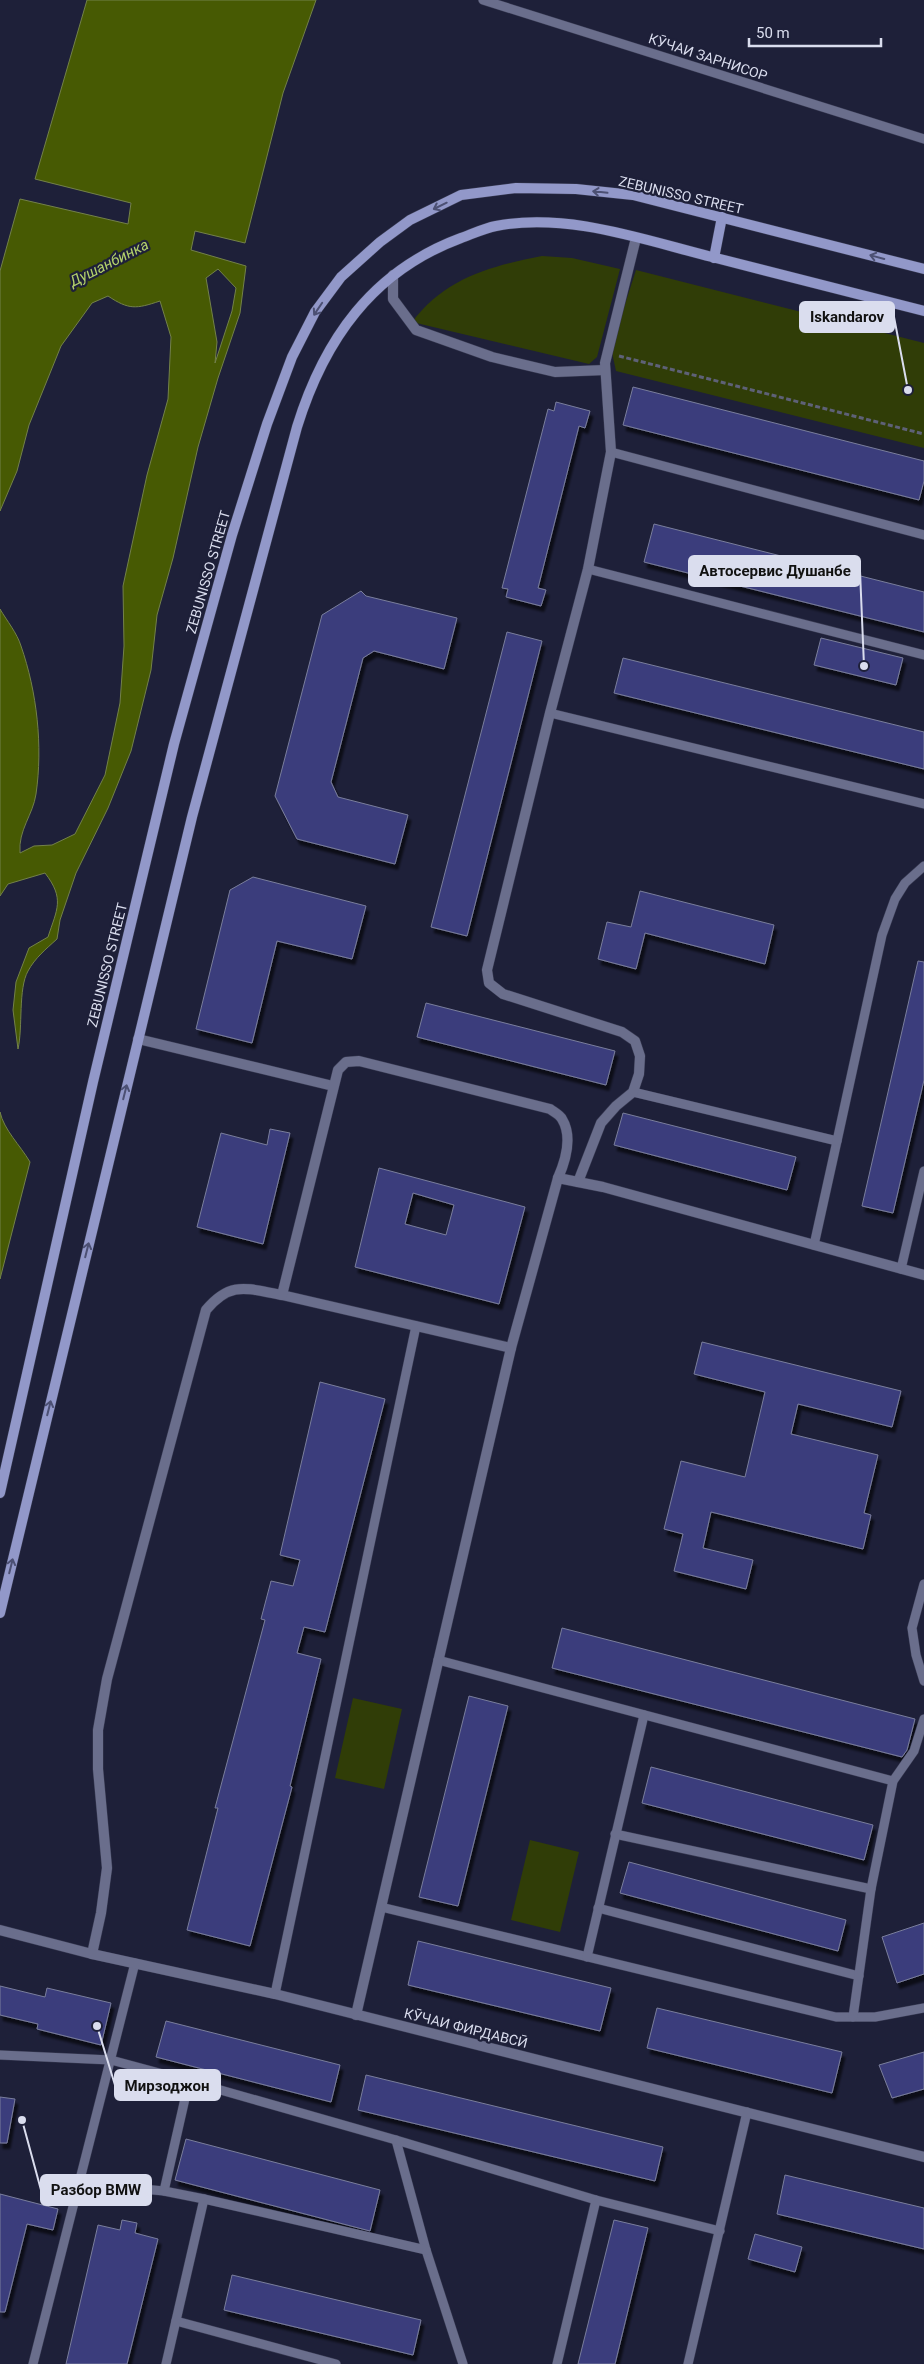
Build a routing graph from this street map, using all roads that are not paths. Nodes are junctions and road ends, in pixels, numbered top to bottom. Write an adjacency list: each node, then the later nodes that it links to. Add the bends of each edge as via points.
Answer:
1 (483, 0): 2 (lane, КӮЧАИ ЗАРНИСОР)
2 (924, 139)
3 (722, 217): 5 (main road); 6 (main road, ZEBUNISSO STREET, one-way to 3); 30 (main road, ZEBUNISSO STREET, one-way to 30, via 633,195 576,189 516,188 462,196 410,220 380,242 341,277 315,312 292,357 267,424 232,535 174,744)
4 (636, 238): 5 (main road); 7 (main road, via 575,226 531,223 496,226 441,246); 9 (street, via 606,353)
5 (714, 258): 8 (main road)
6 (924, 270)
7 (392, 275): 9 (street, via 393,299 416,330 492,358 555,372); 17 (main road, via 360,305 337,336 307,395 192,816)
8 (924, 311)
9 (605, 370): 10 (street)
10 (611, 452): 11 (lane); 12 (street)
11 (924, 535)
12 (588, 569): 13 (lane); 14 (street)
13 (924, 655)
14 (550, 713): 15 (lane); 19 (street, via 486,977 493,988 503,994 622,1032 635,1042 640,1056)
15 (924, 804)
16 (924, 866): 20 (lane, via 905,884 895,900 882,935)
17 (138, 1039): 18 (street); 32 (main road, one-way to 17)
18 (333, 1086): 22 (street, via 342,1065 359,1061 550,1109 562,1118 567,1133 564,1163); 27 (street)
19 (633, 1092): 20 (lane); 23 (street, via 601,1123)
20 (836, 1141): 24 (lane)
21 (924, 1171): 25 (lane)
22 (558, 1178): 23 (street); 29 (street)
23 (578, 1182): 24 (street)
24 (814, 1245): 25 (street)
25 (901, 1269): 26 (street)
26 (924, 1275)
27 (282, 1295): 28 (street); 43 (street, via 230,1289 217,1296 206,1310 105,1687 98,1730 98,1769 106,1868)
28 (416, 1326): 29 (street); 47 (lane)
29 (511, 1348): 33 (street)
30 (0, 1493)
31 (924, 1584): 34 (lane, via 912,1628)
32 (0, 1613)
33 (438, 1660): 35 (lane); 40 (street)
34 (924, 1681)
35 (644, 1715): 37 (lane); 38 (lane)
36 (924, 1719): 37 (lane, via 914,1751)
37 (893, 1781): 39 (lane)
38 (616, 1834): 39 (lane); 41 (lane)
39 (871, 1889): 46 (lane)
40 (381, 1907): 44 (lane); 49 (street)
41 (598, 1908): 44 (lane); 46 (lane)
42 (0, 1930): 43 (street, КӮЧАИ ФИРДАВСӢ)
43 (92, 1954): 45 (street, КӮЧАИ ФИРДАВСӢ)
44 (587, 1957): 50 (lane, via 836,2017)
45 (135, 1963): 47 (street, КӮЧАИ ФИРДАВСӢ); 52 (lane)
46 (859, 1976): 50 (lane)
47 (274, 1994): 49 (street, КӮЧАИ ФИРДАВСӢ)
48 (924, 2008): 50 (lane, via 875,2018)
49 (356, 2015): 54 (street, КӮЧАИ ФИРДАВСӢ)
50 (853, 2017)
51 (0, 2055): 52 (lane)
52 (111, 2060): 53 (lane); 57 (lane)
53 (188, 2082): 55 (lane); 58 (lane)
54 (747, 2112): 56 (street, КӮЧАИ ФИРДАВСӢ); 61 (lane)
55 (396, 2140): 60 (lane); 62 (lane)
56 (924, 2157)
57 (79, 2183): 58 (lane); 64 (lane)
58 (164, 2191): 59 (lane)
59 (204, 2199): 62 (lane); 63 (lane)
60 (596, 2200): 61 (lane); 68 (lane)
61 (720, 2231): 69 (lane)
62 (426, 2250): 67 (lane)
63 (176, 2321): 65 (lane); 66 (lane)
64 (33, 2364)
65 (166, 2364)
66 (336, 2364)
67 (463, 2364)
68 (557, 2364)
69 (688, 2364)

